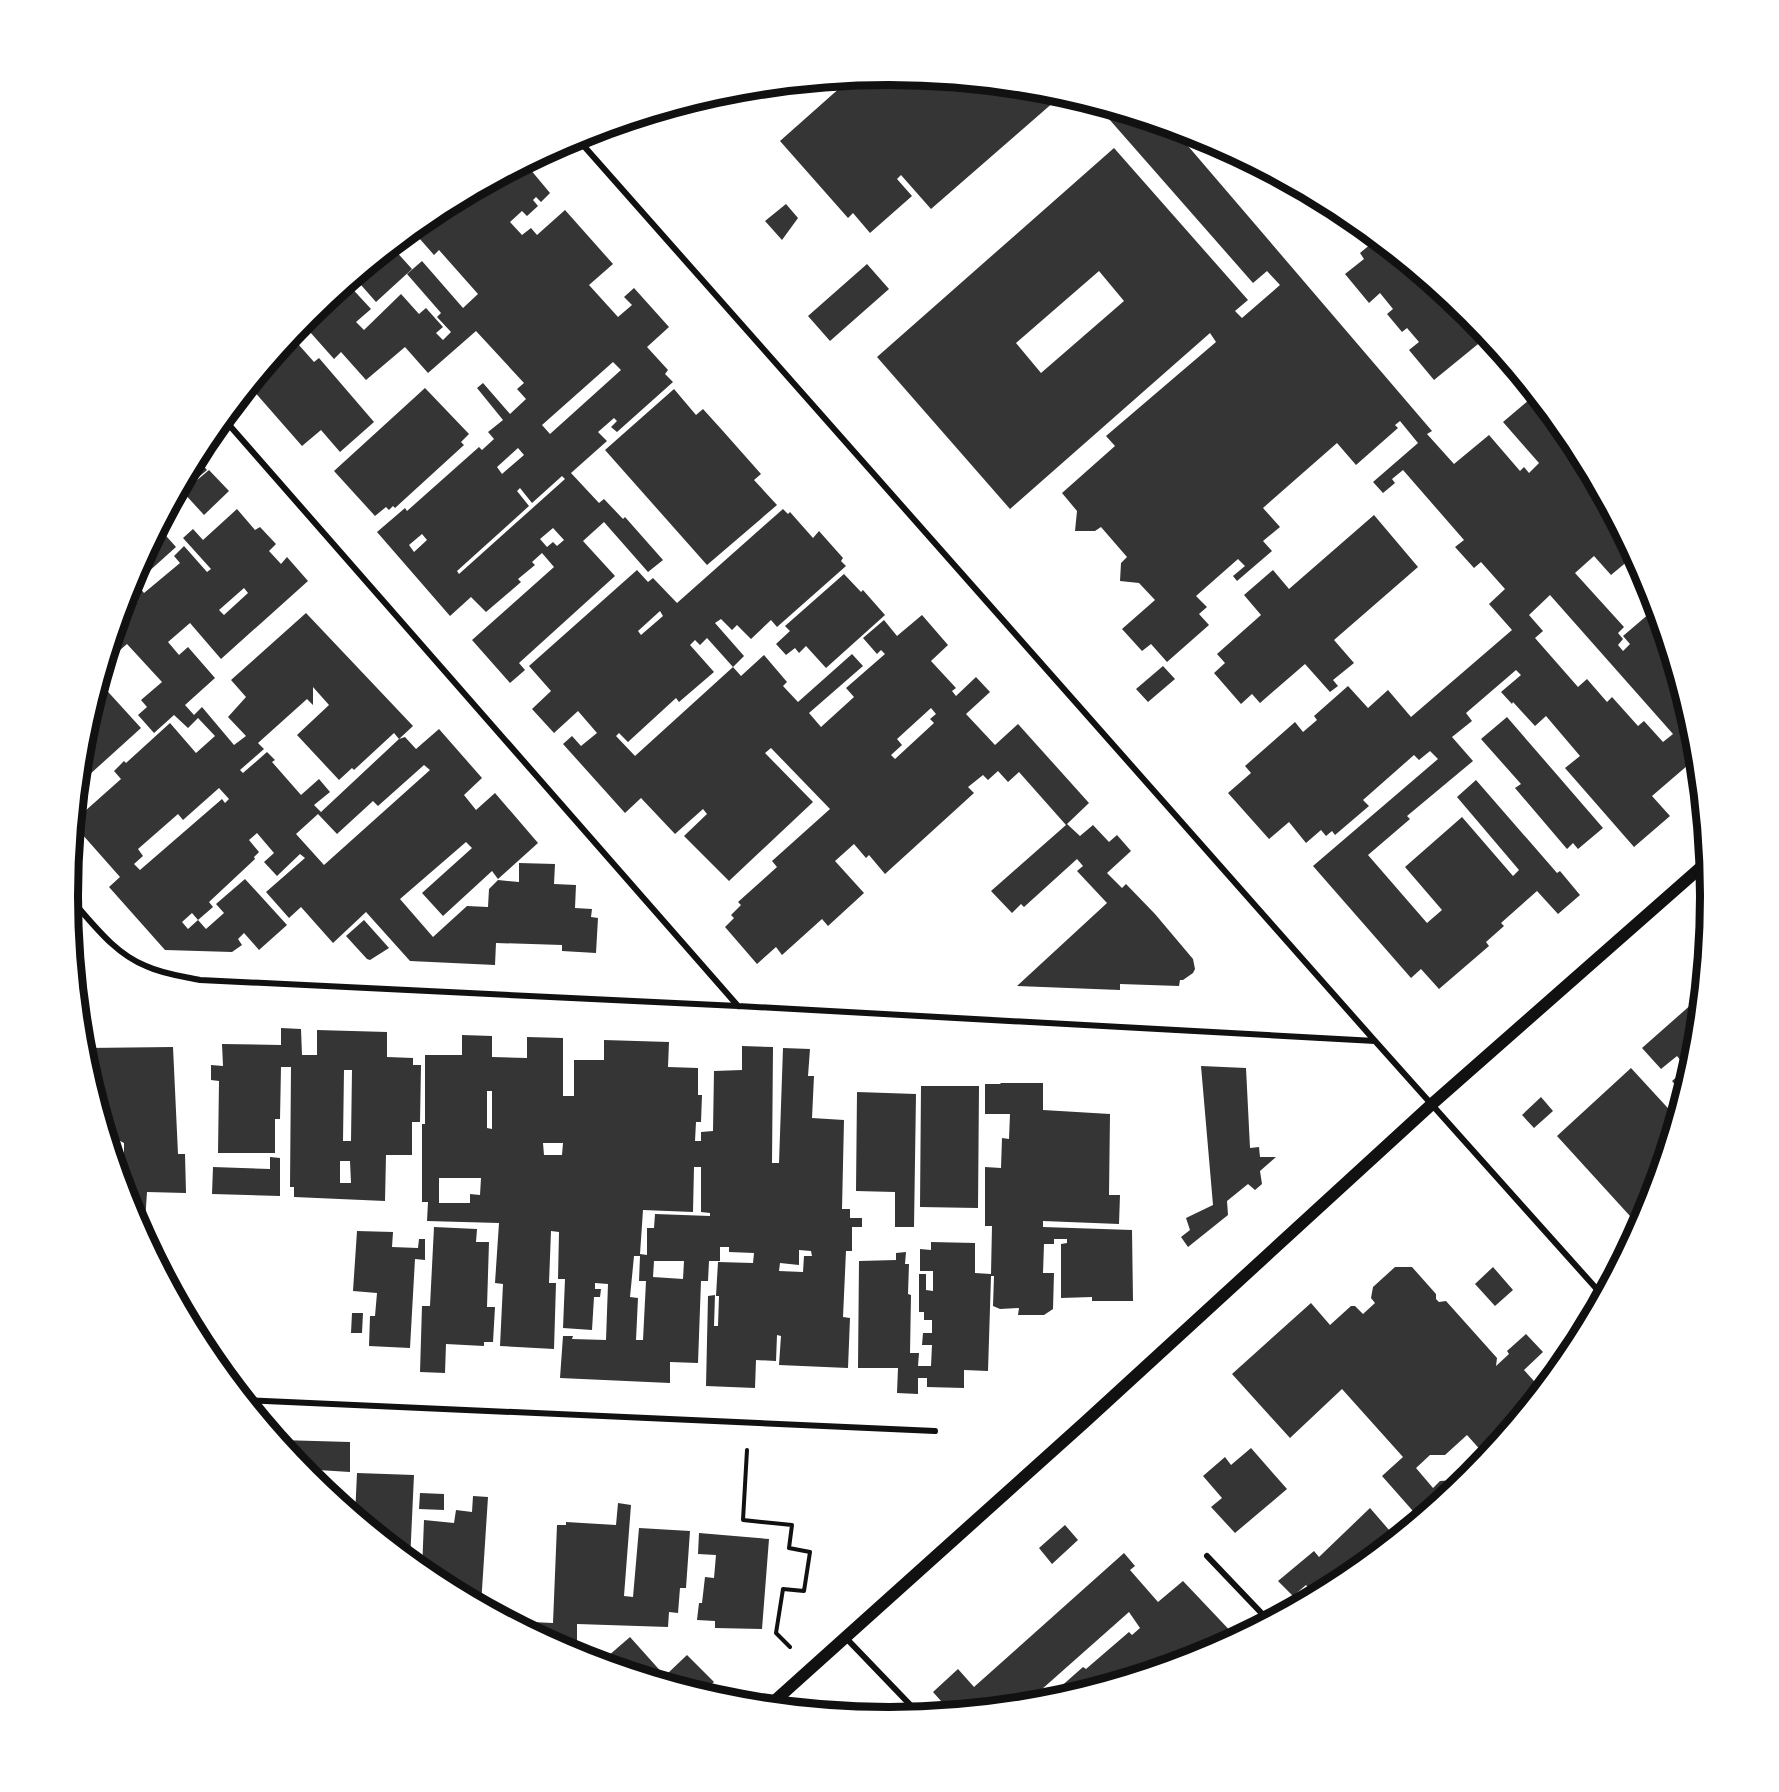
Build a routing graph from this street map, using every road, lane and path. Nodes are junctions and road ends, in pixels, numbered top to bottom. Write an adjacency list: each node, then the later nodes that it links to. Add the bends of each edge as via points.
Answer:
1 (583, 145): 6 (street)
2 (230, 425): 5 (street)
3 (1700, 868): 7 (main road)
4 (78, 907): 5 (street, via 125,955 153,969 200,980)
5 (738, 1006): 6 (street)
6 (1375, 1041): 7 (street)
7 (1432, 1104): 8 (street); 14 (main road)
8 (1598, 1291)
9 (254, 1400): 10 (street)
10 (748, 1422): 11 (street); 15 (path, via 743,1520 792,1525 789,1548 810,1552 804,1591 783,1589 776,1633)
11 (935, 1431)
12 (1207, 1556): 13 (street)
13 (1264, 1616)
14 (845, 1637): 15 (main road); 17 (street)
15 (810, 1669): 16 (main road)
16 (776, 1700)
17 (912, 1707)

